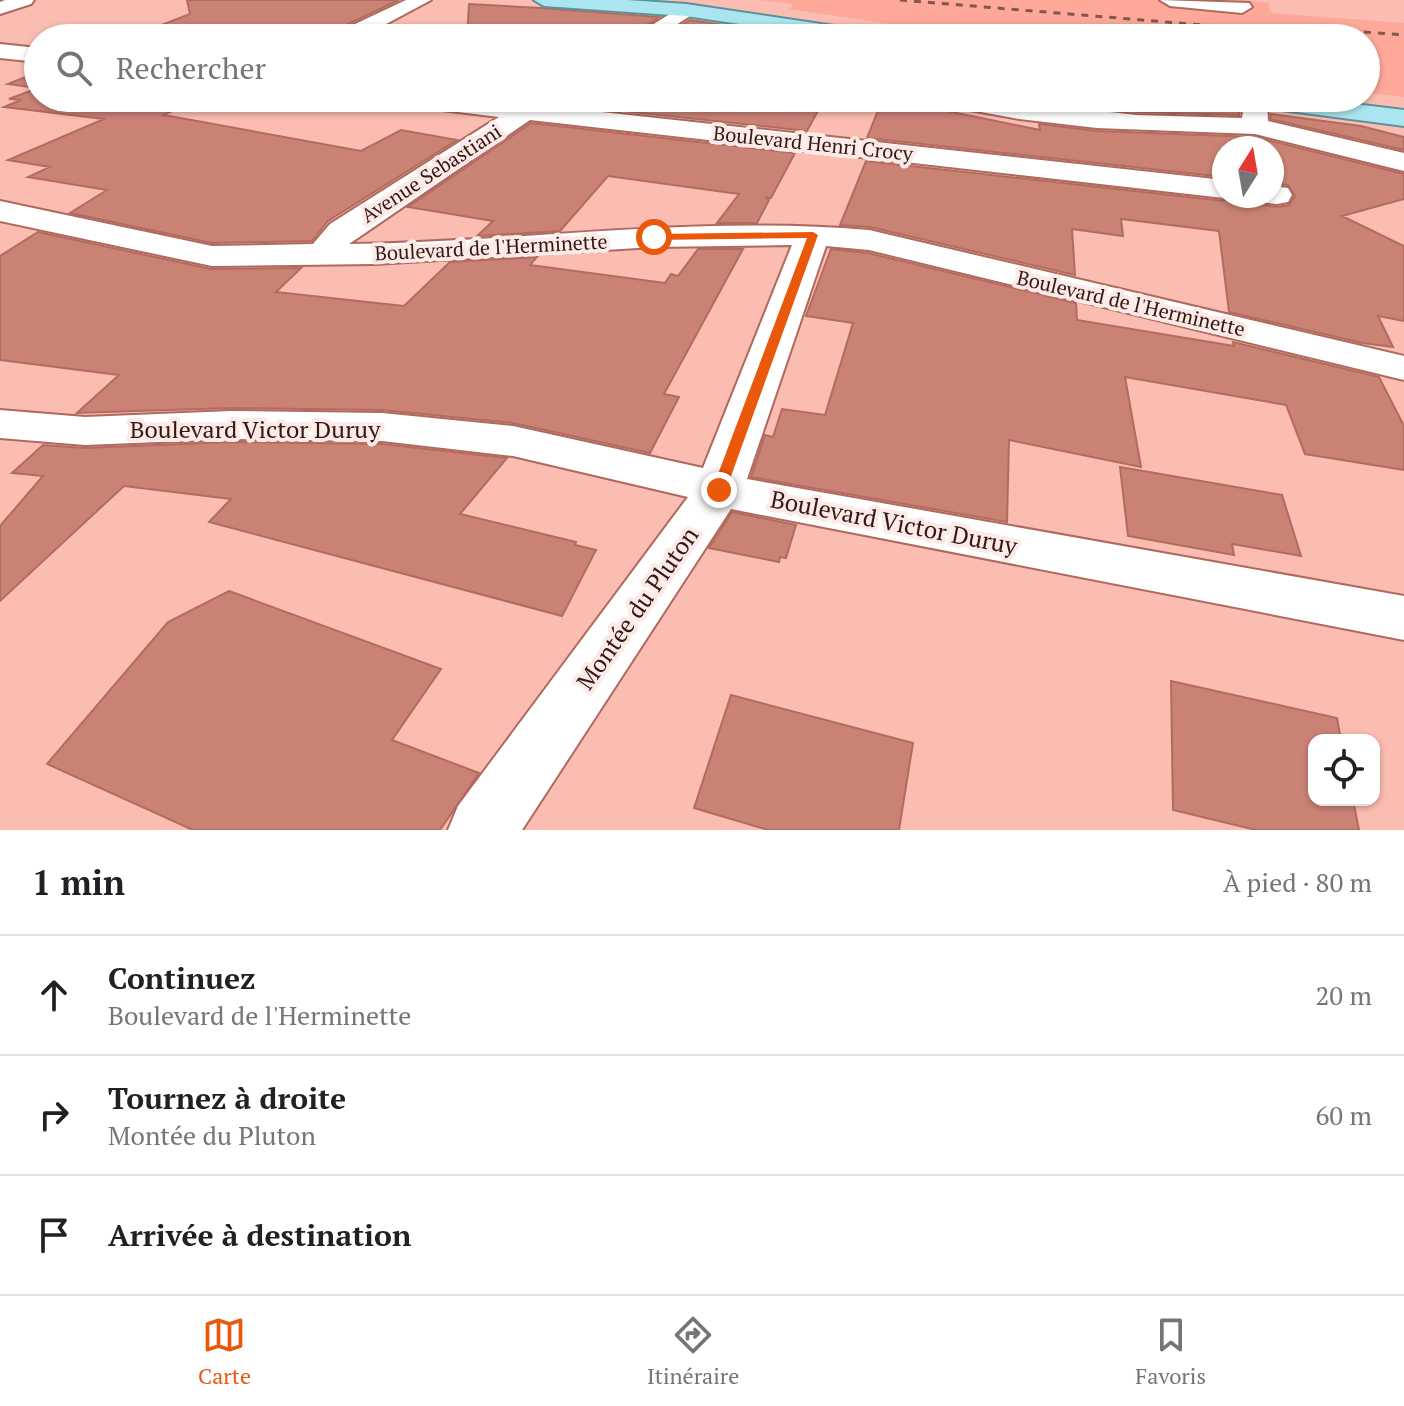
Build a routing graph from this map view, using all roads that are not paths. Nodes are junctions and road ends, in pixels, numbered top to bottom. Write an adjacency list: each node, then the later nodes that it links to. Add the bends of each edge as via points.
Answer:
1 (24, 0): 6 (street)
2 (421, 0): 8 (street)
3 (544, 0): 7 (main road)
4 (1170, 0): 5 (street)
5 (1242, 7)
6 (0, 8)
7 (686, 10): 9 (street); 10 (main road)
8 (372, 24)
9 (664, 24)
10 (780, 24)
11 (0, 51): 12 (street)
12 (24, 54)
13 (523, 112): 24 (street, Avenue Sebastiani, via 342,231)
14 (600, 112): 21 (street, Boulevard Henri Crocy)
15 (1022, 112): 16 (street, via 1193,125)
16 (1238, 112)
17 (1263, 112): 20 (street)
18 (1313, 112): 19 (main road)
19 (1404, 118)
20 (1404, 162)
21 (1212, 188)
22 (0, 211): 24 (street, Boulevard de l'Herminette, via 212,256)
23 (813, 235): 24 (street, Boulevard de l'Herminette, via 654,237); 25 (street, Boulevard de l'Herminette, via 869,240); 27 (street, Montée du Pluton)
24 (322, 255)
25 (1404, 368)
26 (0, 424): 27 (street, Boulevard Victor Duruy, via 85,431 231,425 382,427 513,441)
27 (719, 490): 28 (street, Boulevard Victor Duruy); 29 (street, Montée du Pluton)
28 (1404, 618)
29 (482, 830)

